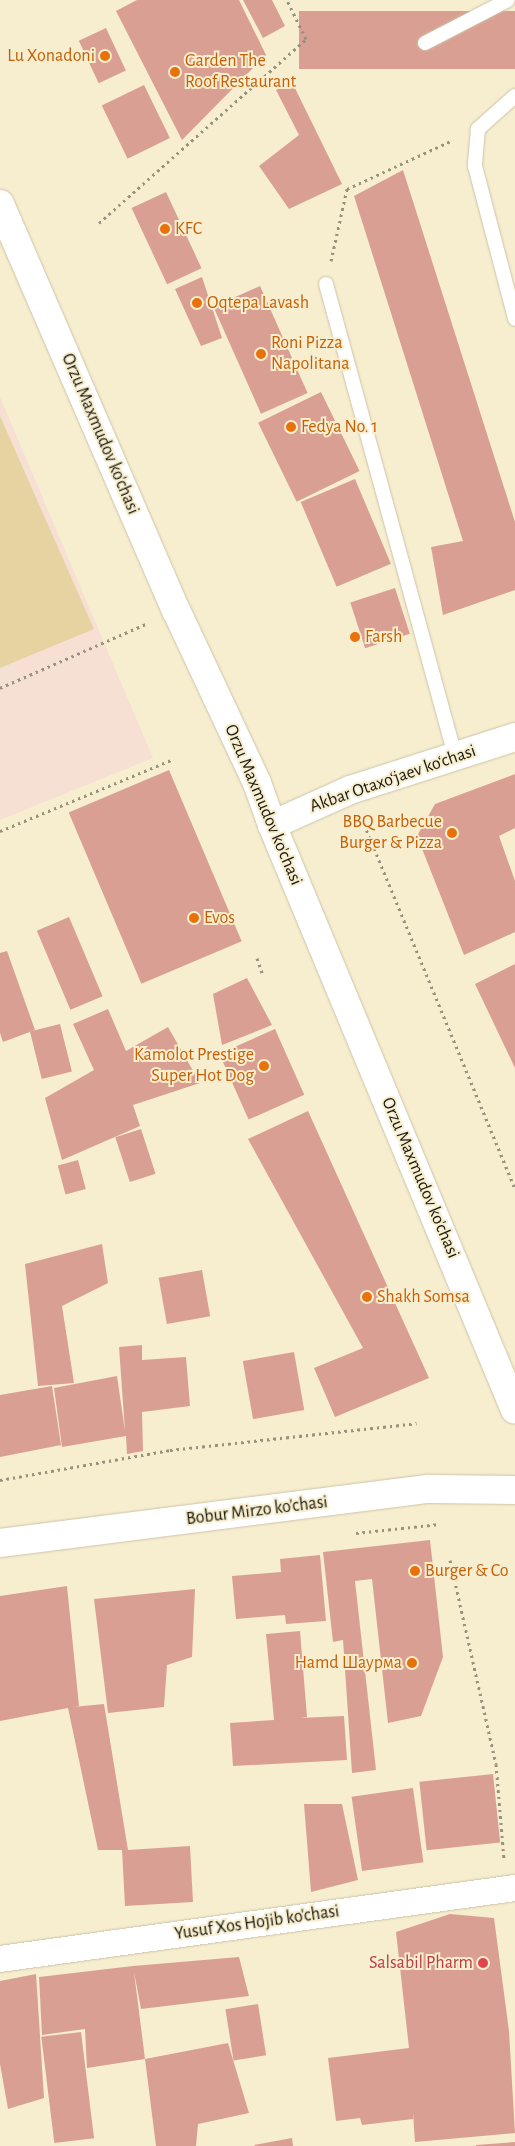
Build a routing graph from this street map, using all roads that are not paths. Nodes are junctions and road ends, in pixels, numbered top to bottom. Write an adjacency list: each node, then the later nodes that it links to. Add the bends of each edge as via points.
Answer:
1 (508, 0): 2 (lane)
2 (425, 43)
3 (515, 96): 6 (lane, via 478,129 475,166)
4 (0, 204): 9 (main road, Orzu Maxmudov ko'chasi, via 176,610 257,783)
5 (326, 284): 8 (lane)
6 (515, 320)
7 (515, 737): 8 (main road, Akbar Otaxo‘jaev ko‘chasi)
8 (455, 756): 9 (main road, Akbar Otaxo‘jaev ko‘chasi, via 350,790)
9 (272, 825): 10 (main road, Orzu Maxmudov ko'chasi)
10 (515, 1410)
11 (515, 1490): 12 (main road, Bobur Mirzo ko'chasi, via 430,1488)
12 (0, 1543)
13 (511, 1888): 14 (street, Yusuf Xos Hojib ko'chasi)
14 (0, 1960)

